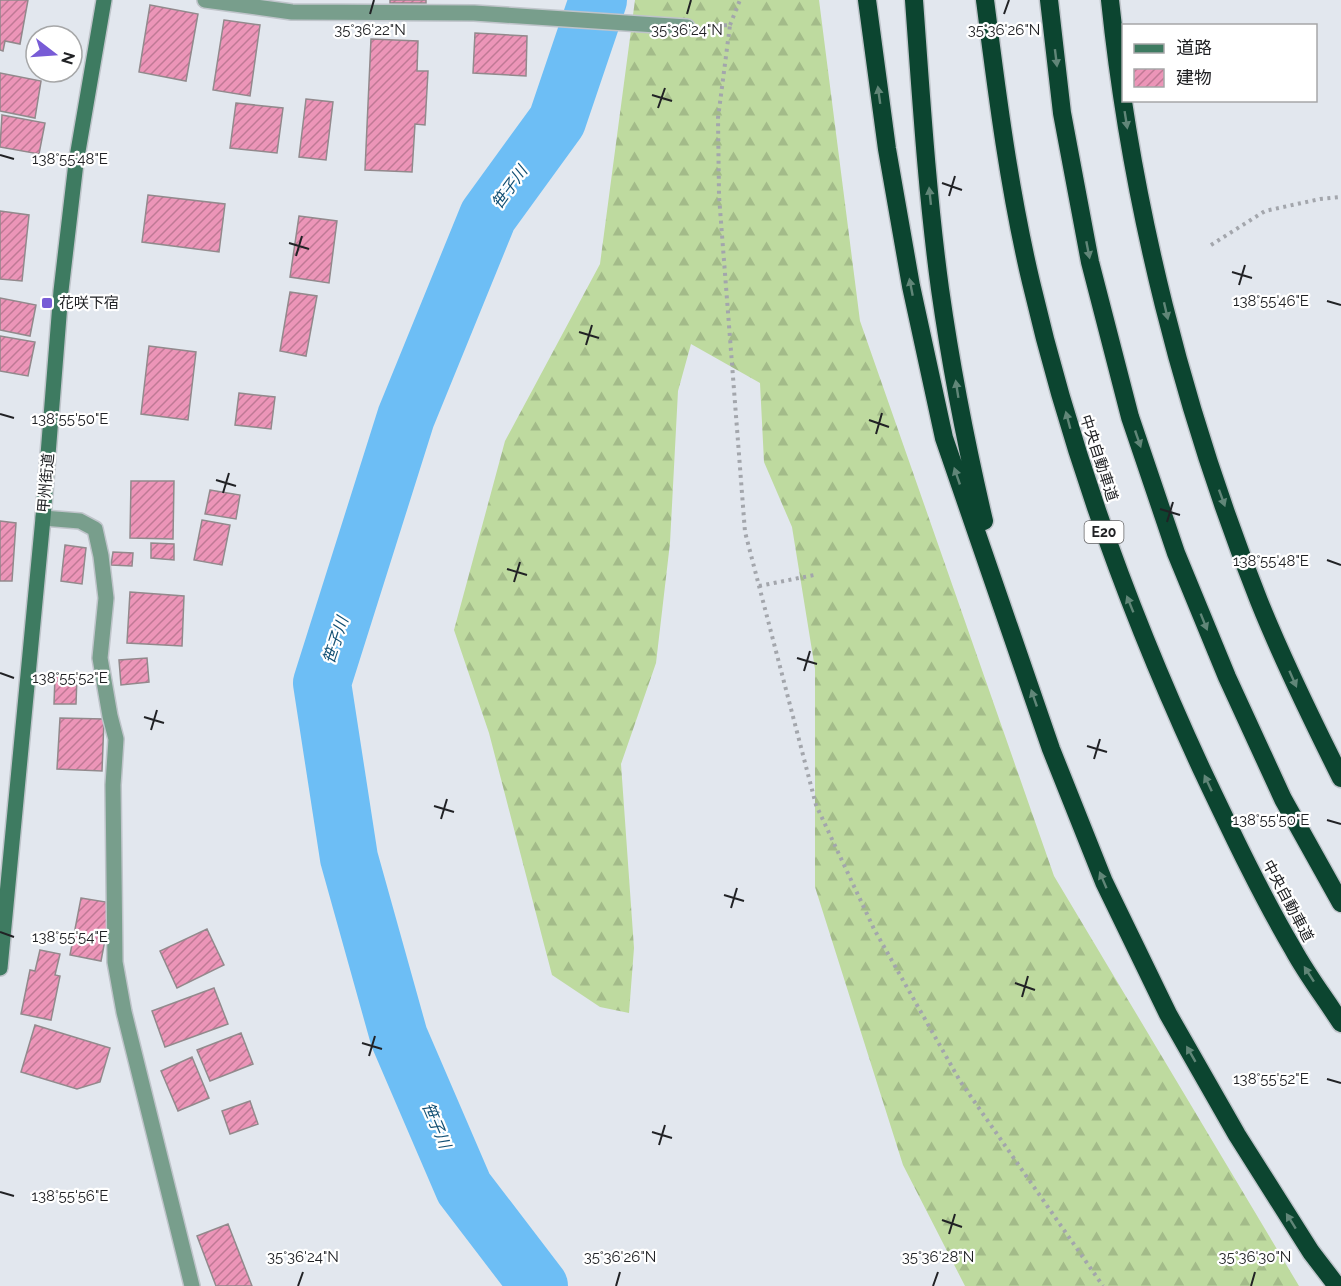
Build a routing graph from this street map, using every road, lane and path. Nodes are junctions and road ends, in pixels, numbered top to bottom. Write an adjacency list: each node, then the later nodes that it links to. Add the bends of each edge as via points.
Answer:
1 (104, 0): 15 (main road, 甲州街道, via 66,245)
2 (205, 0): 10 (lane, via 292,12 474,14)
3 (740, 0): 9 (path)
4 (867, 0): 18 (highway, one-way to 4, via 944,438 910,286)
5 (915, 0): 18 (highway, one-way to 5, via 965,440 940,288 924,141)
6 (986, 0): 22 (highway, 中央自動車道 / E20, one-way to 6, via 1293,950 1230,830 1124,589 1073,440 1030,281 1001,129)
7 (1049, 0): 20 (highway, one-way to 20, via 1062,113 1090,262 1130,417 1176,553 1227,677 1283,799)
8 (1110, 0): 11 (highway, one-way to 11)
9 (730, 25): 10 (path); 17 (path, via 718,118 718,196 745,532)
10 (687, 27)
11 (1122, 93)
12 (1123, 102): 19 (highway, one-way to 19, via 1132,158 1179,368 1259,601)
13 (1341, 197): 14 (path, via 1265,211)
14 (1211, 245)
15 (43, 518): 21 (main road, 甲州街道); 23 (lane, via 80,521 95,530 101,556 106,598 100,658 116,739 115,962)
16 (814, 575): 17 (path)
17 (759, 586): 24 (path, via 816,805 874,929 960,1080)
18 (1004, 611): 25 (highway, one-way to 18, via 1237,1135 1163,1004 1104,882 1051,749)
19 (1341, 778)
20 (1341, 903)
21 (0, 968)
22 (1341, 1023)
23 (192, 1286)
24 (1103, 1286)
25 (1337, 1286)

